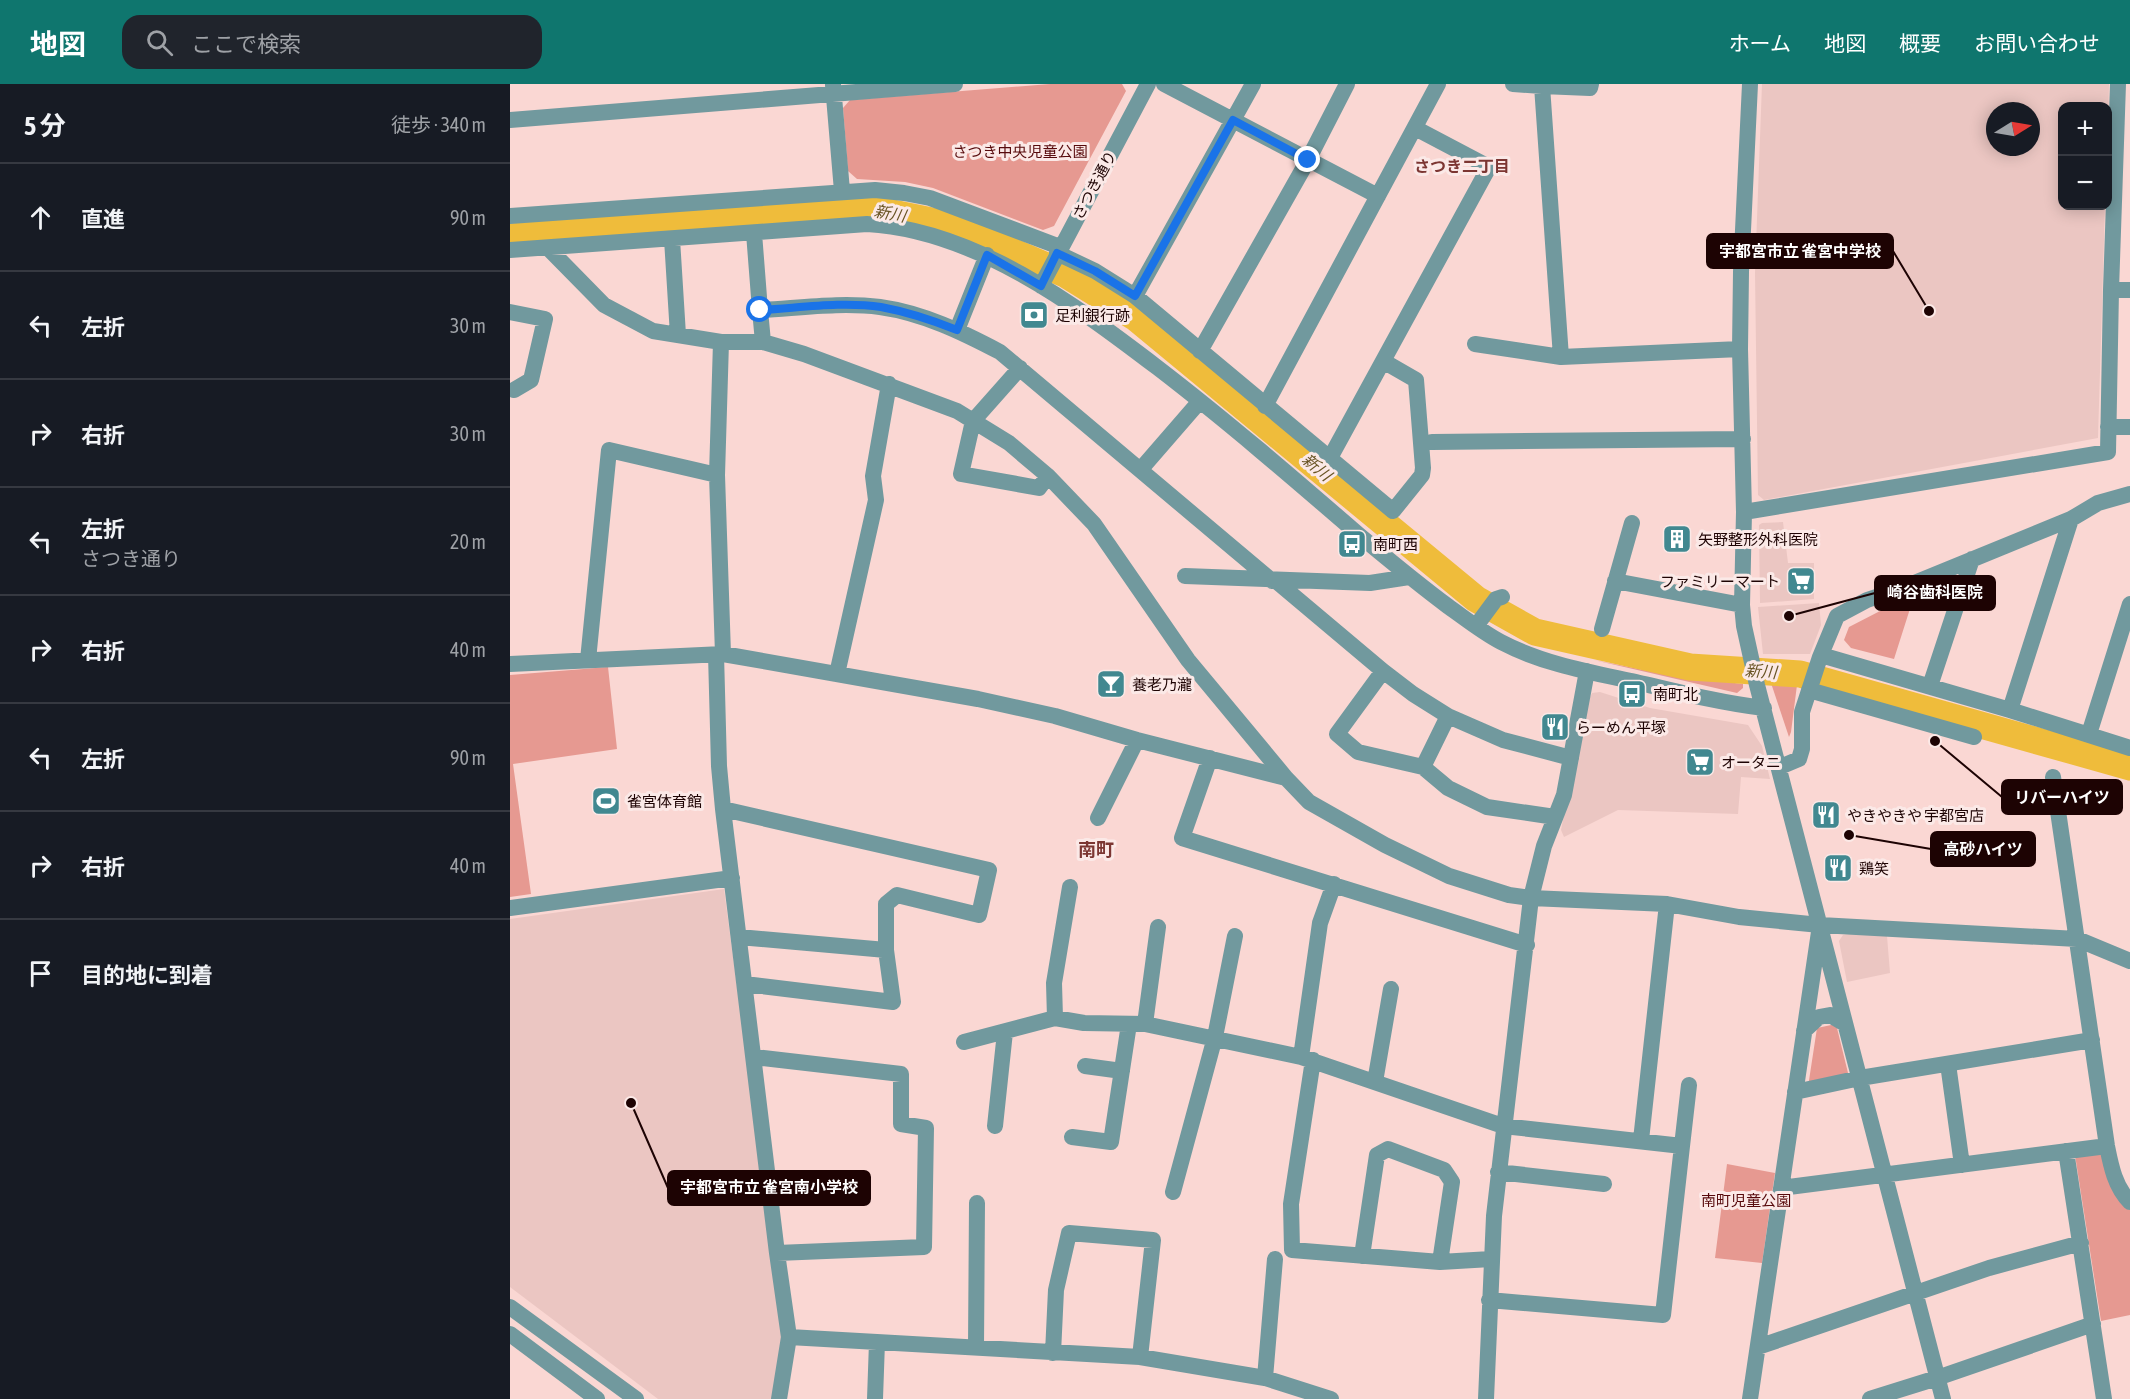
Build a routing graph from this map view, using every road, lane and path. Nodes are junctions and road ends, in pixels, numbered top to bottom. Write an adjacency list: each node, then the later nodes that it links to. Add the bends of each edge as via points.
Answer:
1 (955, 84): 12 (street)
2 (1148, 84): 25 (street, さつき通り)
3 (1164, 84): 14 (street)
4 (1252, 84): 14 (street)
5 (1347, 84): 16 (street)
6 (1438, 84): 15 (street)
7 (1513, 84): 11 (street)
8 (1591, 84): 11 (street, via 1590,88)
9 (1750, 84): 36 (street)
10 (2118, 84): 26 (street)
11 (1542, 86): 38 (street)
12 (833, 89): 13 (street); 17 (street)
13 (510, 120)
14 (1233, 120): 16 (street); 28 (street)
15 (1415, 128): 18 (street); 39 (street, via 1489,167)
16 (1308, 160): 18 (street); 37 (street)
17 (842, 191): 19 (street); 25 (street, via 875,190 930,198)
18 (1378, 196): 44 (street)
19 (510, 216)
20 (754, 233): 21 (street); 24 (street, via 884,225 922,232); 29 (street)
21 (672, 239): 22 (street); 32 (street)
22 (548, 248): 23 (street); 32 (street, via 604,305 653,331)
23 (510, 250)
24 (987, 255): 25 (street); 31 (street)
25 (1052, 265): 28 (street, via 1095,271); 43 (street, via 1102,326)
26 (2111, 290): 27 (street); 46 (street)
27 (2130, 290)
28 (1135, 296): 37 (street)
29 (760, 310): 31 (street, via 879,307 922,316); 34 (street)
30 (510, 312): 42 (street, via 545,319 531,380)
31 (957, 330): 40 (street, via 1000,352)
32 (678, 335): 33 (street)
33 (721, 342): 34 (street); 52 (street)
34 (763, 342): 41 (street)
35 (1475, 344): 38 (street)
36 (1740, 348): 38 (street); 48 (street)
37 (1200, 351): 44 (street)
38 (1561, 357)
39 (1383, 361): 50 (street); 50 (street, via 1416,380 1422,475 1393,512)
40 (1020, 368): 45 (street); 51 (street)
41 (888, 384): 45 (street); 74 (street, via 873,476 876,500)
42 (511, 393)
43 (1200, 401): 51 (street); 60 (street)
44 (1265, 406): 50 (street)
45 (973, 421): 53 (street, via 1009,443); 53 (street, via 961,474 1039,488)
46 (2108, 427): 47 (street); 55 (street, via 2108,452)
47 (2130, 427)
48 (1743, 439): 49 (street); 55 (street)
49 (1432, 442)
50 (1330, 458)
51 (1141, 469): 62 (street)
52 (717, 475): 68 (street); 70 (street, via 609,450)
53 (1048, 476): 89 (street, via 1094,524 1188,660)
54 (2130, 494): 56 (street, via 2098,503)
55 (1744, 512): 65 (street)
56 (2071, 519): 58 (street); 78 (street)
57 (1632, 523): 61 (street)
58 (1972, 559): 69 (street, via 1867,600 1837,616); 75 (street)
59 (1185, 576): 62 (street)
60 (1409, 577): 62 (street, via 1370,583); 66 (street)
61 (1616, 580): 65 (street); 67 (street)
62 (1274, 581): 72 (street)
63 (1499, 598): 66 (street)
64 (2130, 604): 80 (street)
65 (1742, 605): 77 (street, via 1750,657)
66 (1480, 620): 73 (street, via 1500,642 1537,658)
67 (1602, 629)
68 (720, 654): 70 (street); 74 (street); 90 (street, via 719,766)
69 (1821, 655): 75 (street); 76 (street)
70 (588, 660): 71 (street)
71 (510, 664)
72 (1383, 671): 79 (street); 86 (street, via 1337,734 1358,752)
73 (1587, 671): 77 (street); 85 (street)
74 (837, 674): 82 (street, via 1055,716)
75 (1930, 686): 78 (street)
76 (1810, 688): 81 (street); 87 (street, via 1802,712 1799,759)
77 (1764, 708): 87 (street)
78 (2010, 710): 80 (street)
79 (1448, 716): 85 (street, via 1503,740); 86 (street)
80 (2089, 734): 83 (street)
81 (1974, 737)
82 (1137, 740): 84 (street); 91 (street)
83 (2130, 748)
84 (1209, 758): 89 (street); 94 (street, via 1182,838)
85 (1571, 759): 92 (street)
86 (1423, 766): 92 (street, via 1448,788 1487,807)
87 (1780, 767): 99 (street)
88 (2054, 777): 103 (street)
89 (1286, 778): 96 (street, via 1310,802 1385,845 1449,876)
90 (723, 809): 93 (street); 105 (street, via 989,870 979,915 897,895 886,904)
91 (1098, 818)
92 (1555, 818): 96 (street)
93 (732, 878): 98 (street); 102 (street)
94 (1334, 884): 104 (street); 118 (street, via 1320,923)
95 (1070, 887): 109 (street, via 1054,983)
96 (1531, 898): 97 (street); 104 (street)
97 (1667, 904): 99 (street, via 1739,917); 129 (street)
98 (510, 908)
99 (1820, 925): 103 (street); 111 (street); 112 (street)
100 (1158, 927): 110 (street)
101 (1234, 936): 114 (street)
102 (739, 937): 105 (street); 107 (street)
103 (2077, 939): 106 (street); 115 (street)
104 (1527, 945): 127 (street)
105 (886, 950): 107 (street, via 893,1002)
106 (2130, 962)
107 (745, 984): 117 (street)
108 (1391, 989): 123 (street)
109 (1055, 1018): 110 (street); 113 (street)
110 (1137, 1024): 114 (street); 121 (street)
111 (1845, 1024): 112 (street, via 1830,1015 1819,1017); 122 (street)
112 (1804, 1031): 125 (street)
113 (1005, 1032): 116 (street); 126 (street)
114 (1215, 1037): 118 (street); 138 (street)
115 (2092, 1040): 119 (street); 131 (street)
116 (964, 1042)
117 (754, 1057): 142 (street); 142 (street, via 901,1074 901,1124 926,1128 924,1247)
118 (1307, 1059): 123 (street); 143 (street, via 1291,1204 1292,1250)
119 (1948, 1064): 122 (street); 133 (street)
120 (1085, 1066): 121 (street)
121 (1122, 1071): 128 (street, via 1111,1142)
122 (1860, 1078): 125 (street); 135 (street)
123 (1375, 1082): 127 (street)
124 (1689, 1085): 130 (street)
125 (1795, 1092): 137 (street)
126 (995, 1126)
127 (1503, 1126): 129 (street); 134 (street)
128 (1072, 1137)
129 (1641, 1140): 130 (street)
130 (1682, 1146): 148 (street, via 1663,1315)
131 (2107, 1146): 132 (street); 140 (street, via 2112,1172)
132 (2066, 1151): 133 (street); 141 (street)
133 (1962, 1165): 135 (street)
134 (1498, 1172): 136 (street); 145 (street)
135 (1885, 1176): 137 (street); 147 (street)
136 (1604, 1184)
137 (1781, 1188): 154 (street)
138 (1173, 1192)
139 (977, 1203): 155 (street)
140 (2130, 1203)
141 (2081, 1243): 147 (street, via 1989,1268); 150 (street)
142 (777, 1253): 152 (street)
143 (1362, 1256): 146 (street); 146 (street, via 1377,1155 1388,1149 1444,1170 1452,1182)
144 (1275, 1259): 158 (street)
145 (1491, 1259): 146 (street); 148 (street)
146 (1440, 1262)
147 (1916, 1294): 154 (street); 159 (street)
148 (1489, 1300): 165 (street)
149 (510, 1307): 161 (street)
150 (2093, 1324): 159 (street); 169 (street)
151 (510, 1334): 160 (street)
152 (789, 1337): 153 (street); 162 (street)
153 (877, 1342): 155 (street); 163 (street)
154 (1758, 1347): 166 (street)
155 (976, 1348): 156 (street)
156 (1053, 1353): 157 (street); 157 (street, via 1056,1290 1069,1233 1153,1240)
157 (1140, 1357): 158 (street)
158 (1265, 1378): 164 (street)
159 (1937, 1378): 167 (street); 168 (street)
160 (597, 1399)
161 (636, 1399)
162 (779, 1399)
163 (875, 1399)
164 (1331, 1399)
165 (1486, 1399)
166 (1750, 1399)
167 (1870, 1399)
168 (1943, 1399)
169 (2104, 1399)

